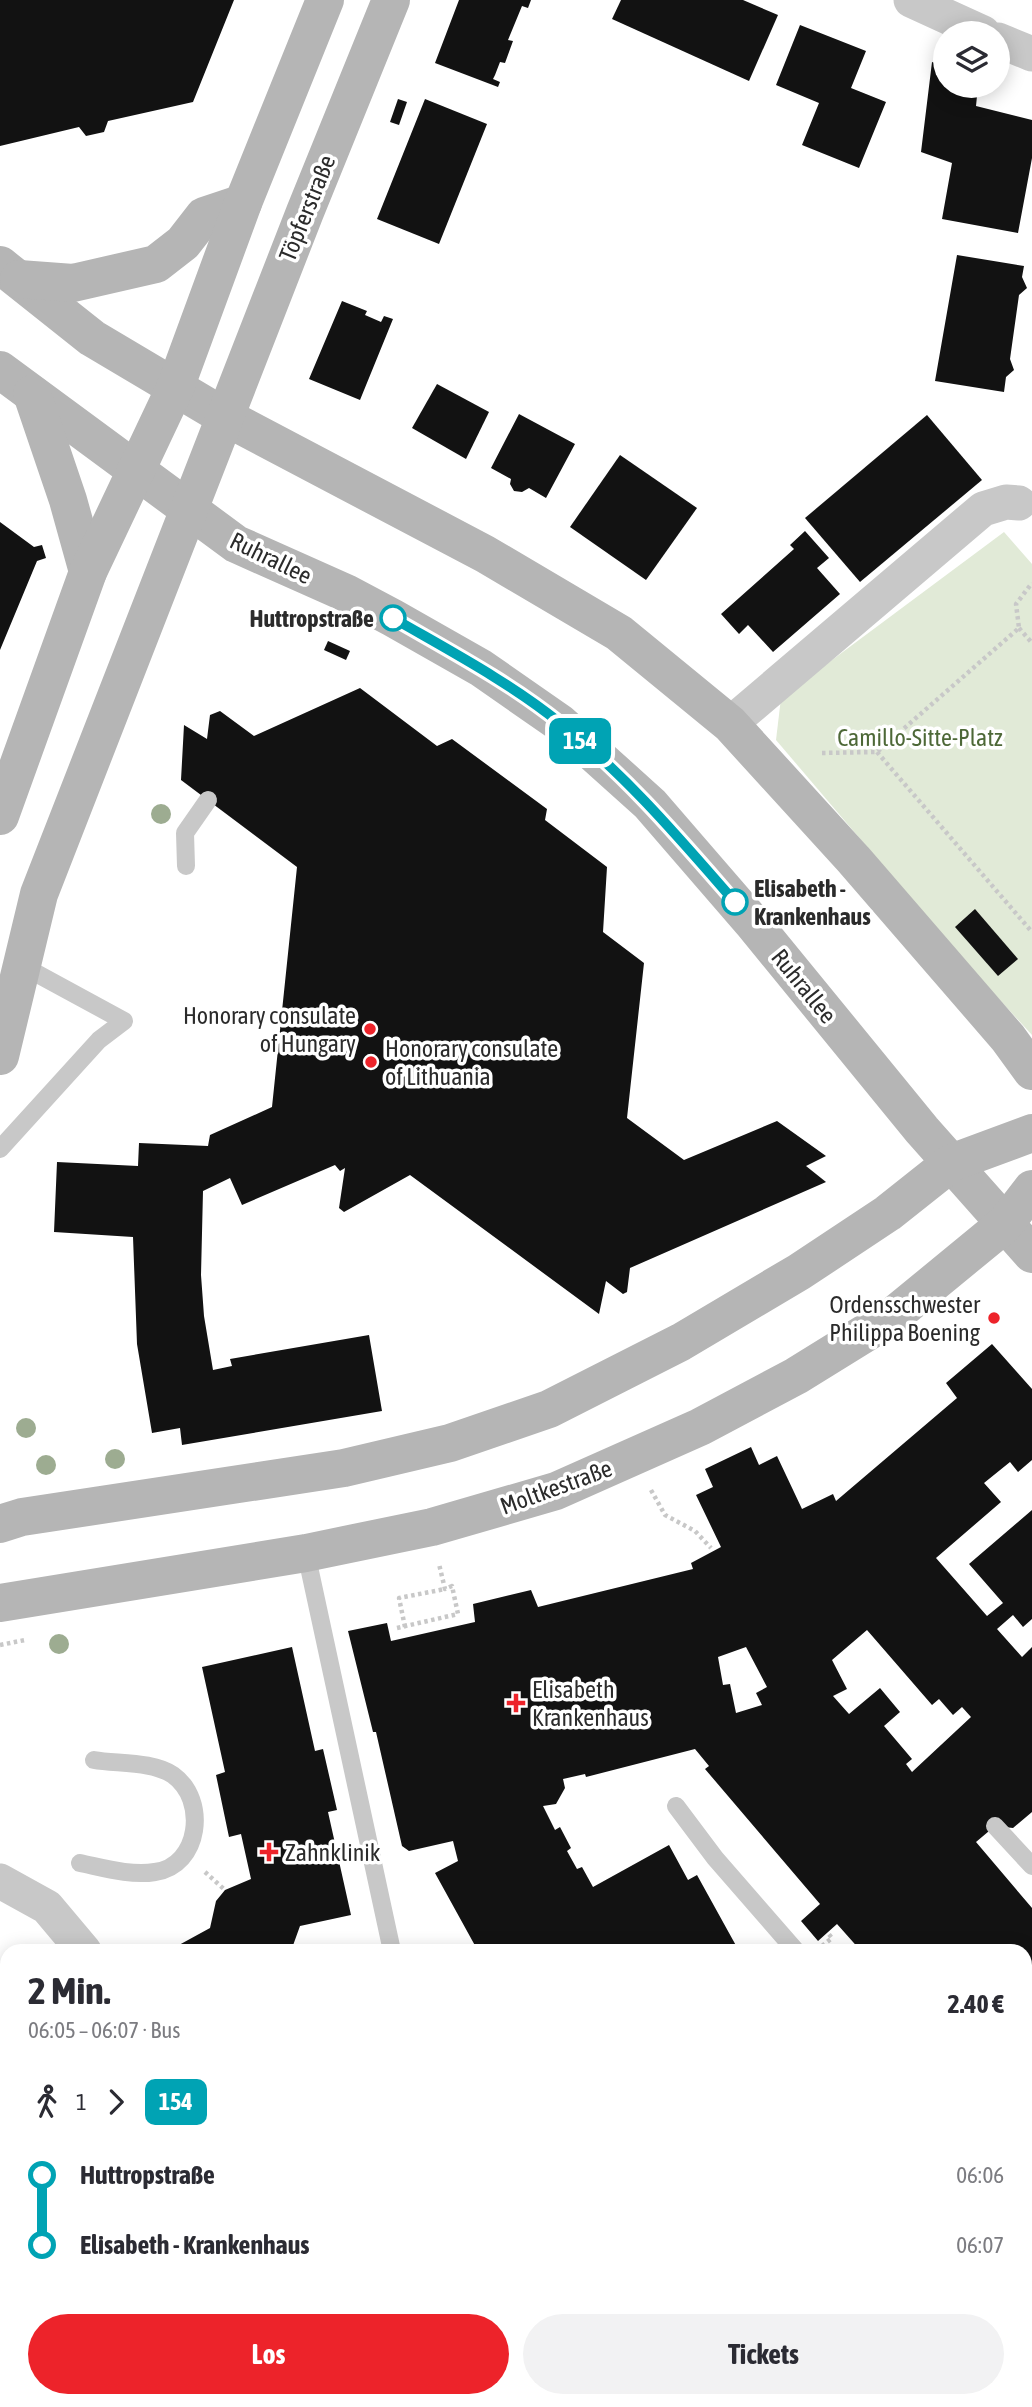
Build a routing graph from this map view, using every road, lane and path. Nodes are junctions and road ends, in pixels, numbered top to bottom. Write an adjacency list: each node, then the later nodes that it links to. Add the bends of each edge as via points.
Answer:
1 (325, 0): 7 (main road)
2 (391, 0): 12 (main road, Töpferstraße)
3 (911, 0): 4 (street)
4 (957, 21)
5 (1010, 45): 6 (street)
6 (1032, 54)
7 (243, 204): 8 (main road, via 204,216 183,243 156,264 73,283); 10 (main road)
8 (9, 272): 10 (main road, via 92,338)
9 (0, 370): 11 (main road, Ruhrallee)
10 (175, 388): 12 (main road); 13 (main road)
11 (32, 394): 13 (main road, Ruhrallee); 16 (main road)
12 (225, 417): 15 (main road); 20 (main road, via 485,554 619,633)
13 (135, 469): 15 (main road, Ruhrallee); 16 (main road)
14 (1028, 497): 20 (street, via 983,509)
15 (190, 511): 27 (main road, via 39,894); 32 (main road, Ruhrallee, via 236,544 346,593 448,650 560,723 650,804)
16 (88, 572): 24 (main road)
17 (1032, 583): 18 (path, via 1016,604)
18 (1019, 628): 19 (path); 21 (path)
19 (1032, 643)
20 (730, 724): 29 (main road, via 854,860)
21 (877, 752): 22 (path); 26 (path)
22 (822, 753)
23 (208, 800): 25 (lane, via 184,833)
24 (0, 816)
25 (186, 866)
26 (1032, 932)
27 (21, 965): 28 (main road); 31 (lane, via 124,1021 99,1040)
28 (0, 1056)
29 (1032, 1071)
30 (1032, 1133): 32 (main road)
31 (0, 1149)
32 (951, 1163): 34 (main road, Ruhrallee); 37 (main road, via 888,1213 799,1272 681,1342 549,1409 450,1443 344,1468)
33 (1032, 1189): 34 (main road, Moltkestraße)
34 (1005, 1224): 35 (main road, Ruhrallee); 39 (main road, Moltkestraße, via 892,1316 796,1376 688,1433 556,1491 432,1527)
35 (1032, 1254)
36 (648, 1483): 38 (path, via 665,1515 695,1531)
37 (0, 1524)
38 (711, 1548)
39 (306, 1553): 42 (main road, Moltkestraße); 55 (lane)
40 (437, 1553): 41 (path)
41 (445, 1589): 43 (path, via 399,1598); 43 (path, via 452,1586 458,1614)
42 (0, 1603)
43 (405, 1627): 44 (path)
44 (397, 1628)
45 (25, 1640): 46 (path)
46 (0, 1645)
47 (94, 1760): 50 (lane, via 172,1774 195,1806 195,1825 184,1854 173,1866 157,1872)
48 (676, 1806): 56 (lane)
49 (995, 1826): 51 (lane)
50 (80, 1863)
51 (1032, 1866)
52 (0, 1881): 54 (street, via 47,1907)
53 (827, 1932): 57 (path, via 832,1938)
54 (78, 1944)
55 (390, 1944)
56 (790, 1944)
57 (825, 1944)

